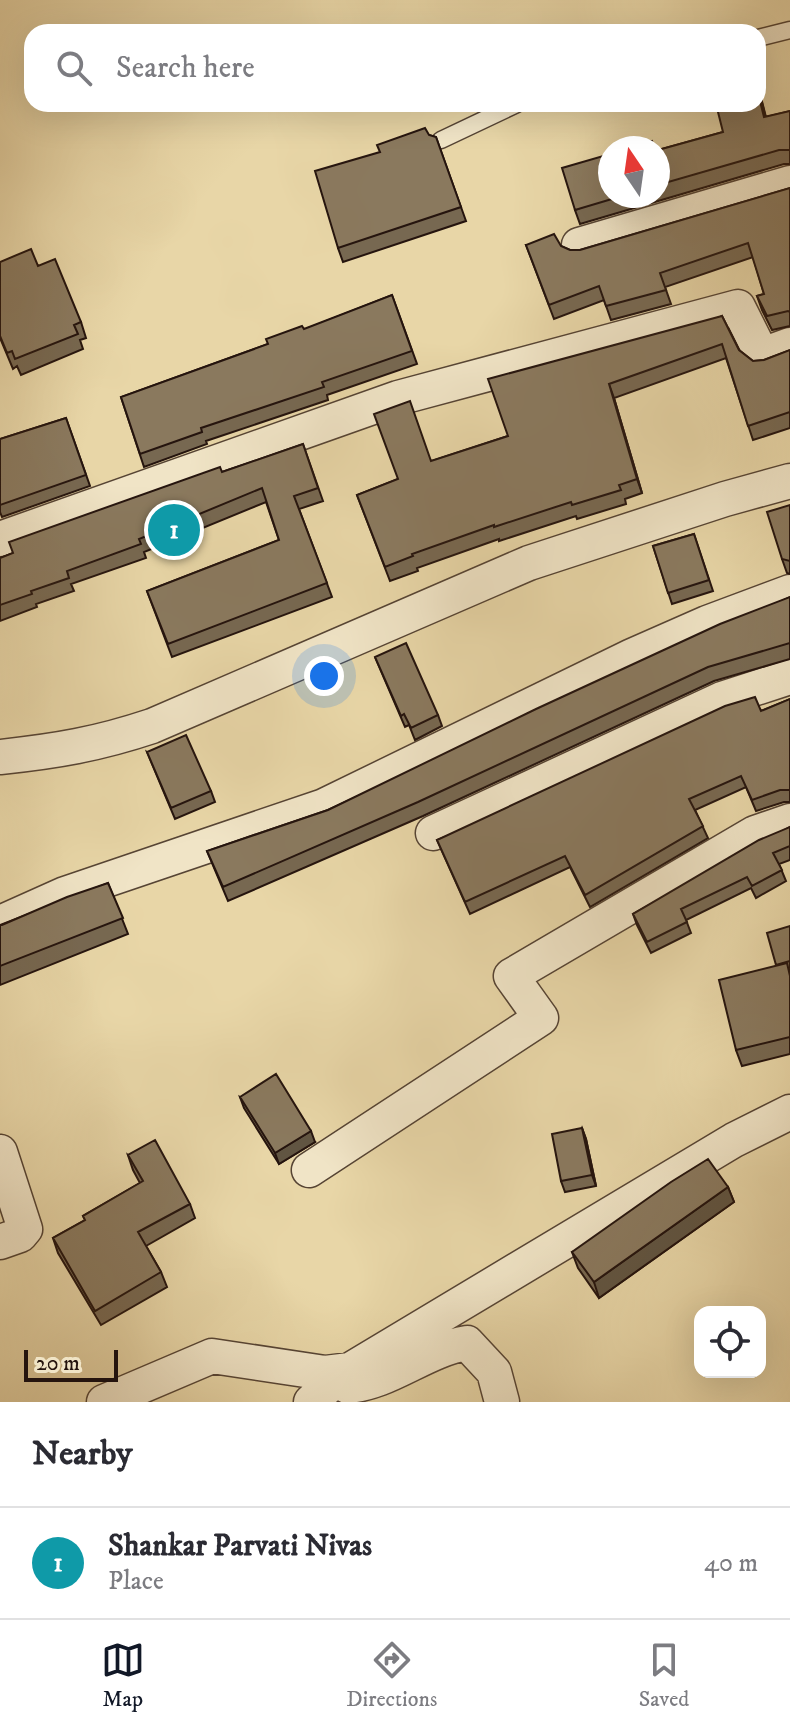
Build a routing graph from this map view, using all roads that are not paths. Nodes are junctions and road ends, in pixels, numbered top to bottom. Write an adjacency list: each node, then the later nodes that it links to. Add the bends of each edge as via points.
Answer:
1 (790, 30): 2 (lane)
2 (766, 36)
3 (500, 112): 4 (lane)
4 (441, 140)
5 (790, 183): 6 (street)
6 (579, 245)
7 (790, 345): 9 (street, via 762,355 738,307 398,398)
8 (790, 481): 12 (street, via 529,563 152,726 63,751)
9 (0, 539)
10 (790, 592): 15 (street, via 632,656 324,806 65,894)
11 (790, 677): 14 (street, via 722,699)
12 (0, 757)
13 (790, 821): 18 (street, via 755,833 511,976 541,1018)
14 (433, 833)
15 (0, 923)
16 (790, 1112): 20 (street, via 734,1140)
17 (0, 1152): 19 (street, via 25,1229)
18 (309, 1170)
19 (0, 1242)
20 (321, 1388): 21 (street, via 212,1356); 22 (street, via 367,1385 444,1347 467,1343 494,1372)
21 (104, 1402)
22 (502, 1402)

